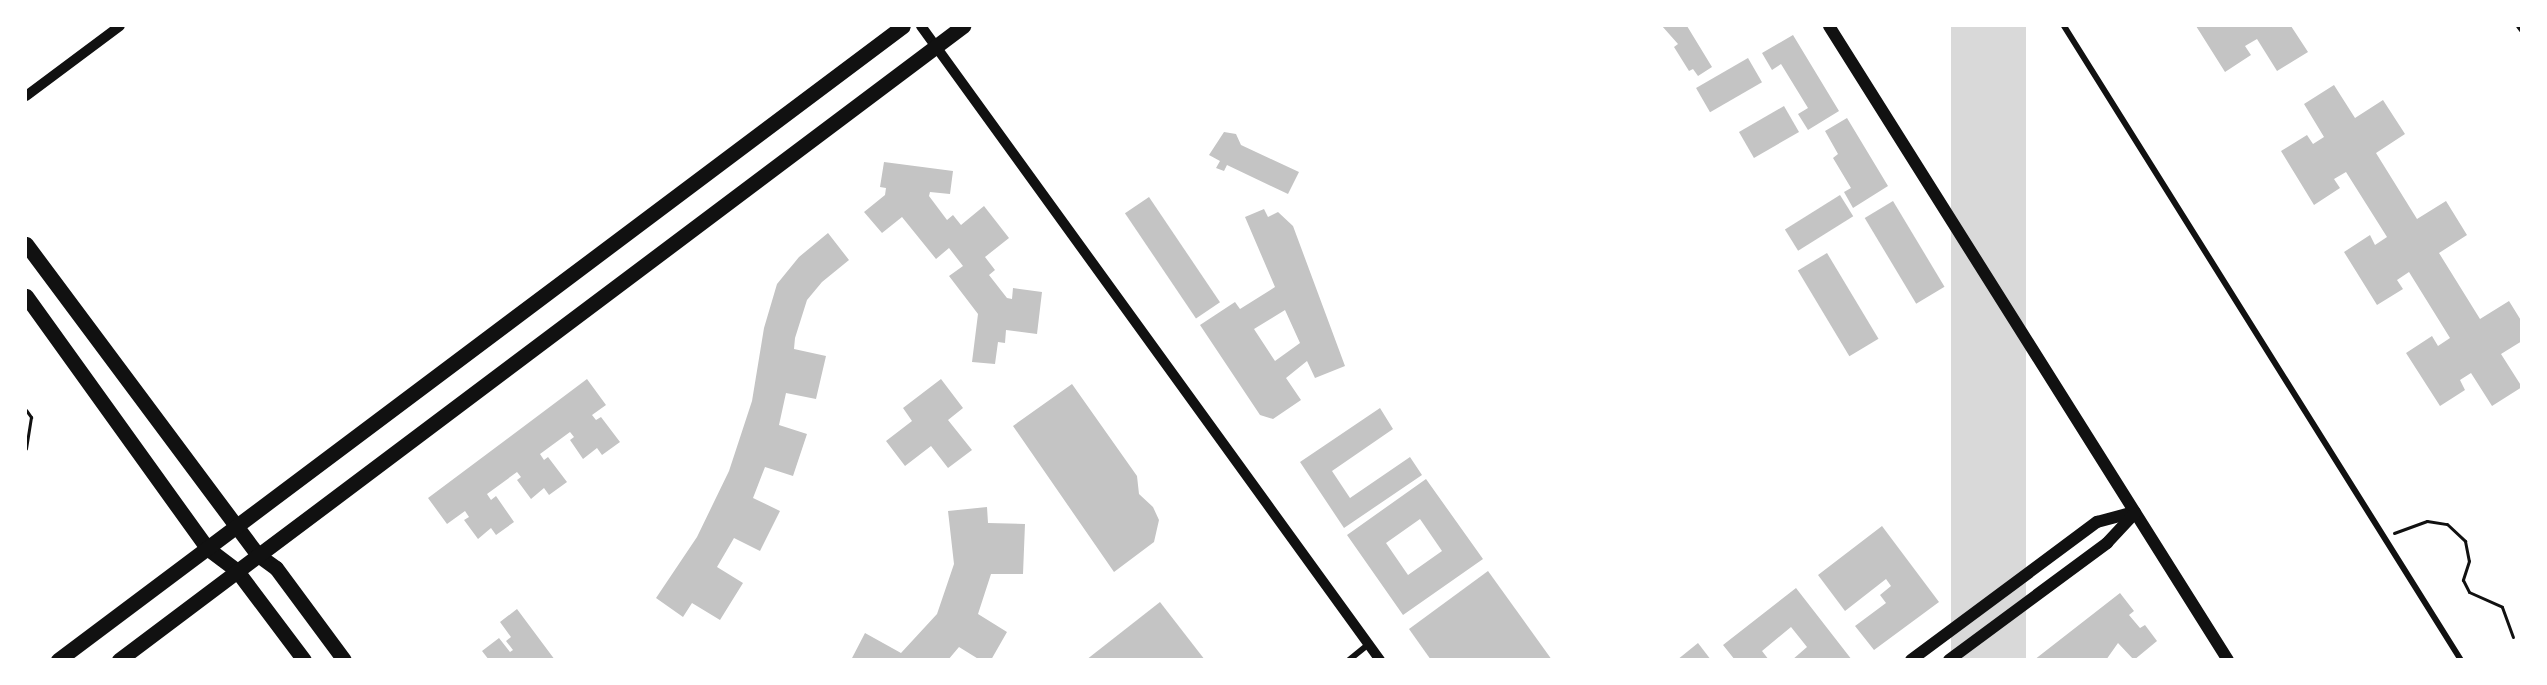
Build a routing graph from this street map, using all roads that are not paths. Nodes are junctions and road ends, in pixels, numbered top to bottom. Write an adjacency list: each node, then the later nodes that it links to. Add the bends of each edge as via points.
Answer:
1 (120, 26): 10 (street)
2 (903, 26): 14 (main road)
3 (921, 26): 9 (street)
4 (963, 26): 9 (main road)
5 (1829, 26): 13 (main road)
6 (2064, 26): 28 (street)
7 (2519, 26): 8 (street)
8 (2522, 30)
9 (936, 46): 16 (main road); 18 (street)
10 (26, 96)
11 (26, 244): 14 (main road)
12 (26, 296): 15 (main road)
13 (2135, 512): 25 (main road, via 2097,522); 26 (main road, via 2107,543); 27 (main road)
14 (236, 526): 15 (main road); 16 (main road)
15 (207, 548): 17 (main road); 19 (main road)
16 (258, 555): 17 (main road); 22 (main road, via 276,568)
17 (237, 571): 20 (main road); 21 (main road)
18 (1369, 644): 23 (street); 24 (street)
19 (58, 660)
20 (119, 660)
21 (304, 660)
22 (344, 660)
23 (1349, 660)
24 (1380, 660)
25 (1911, 660)
26 (1949, 660)
27 (2228, 660)
28 (2461, 660)

